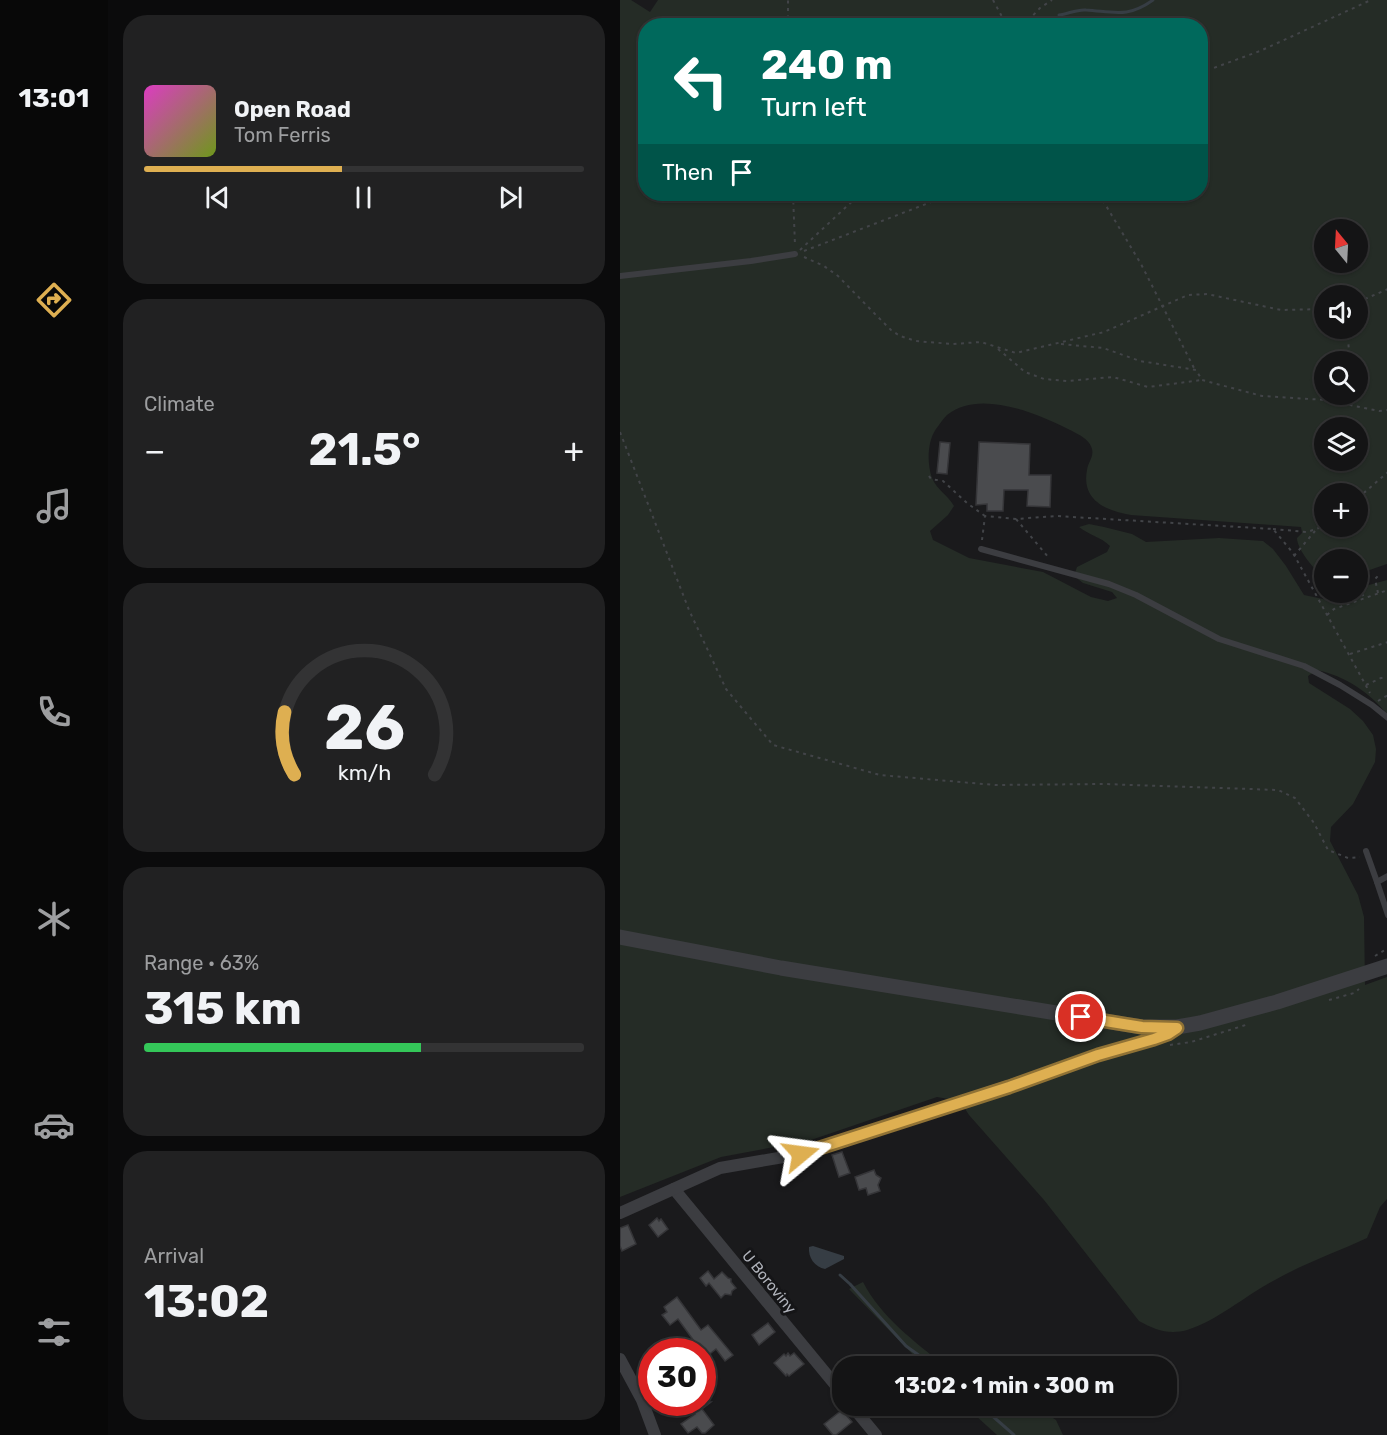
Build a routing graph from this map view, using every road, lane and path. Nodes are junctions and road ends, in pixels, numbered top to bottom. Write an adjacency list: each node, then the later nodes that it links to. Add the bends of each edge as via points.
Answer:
1 (786, 0): 5 (path)
2 (993, 0): 6 (path)
3 (1052, 0): 7 (path)
4 (1371, 0): 8 (path, via 1260,51)
5 (788, 18)
6 (1003, 18)
7 (1031, 18)
8 (1208, 70)
9 (793, 201): 13 (path)
10 (852, 201): 13 (path)
11 (934, 201): 13 (path)
12 (1103, 201): 17 (path)
13 (795, 254): 14 (lane); 20 (path, via 838,276 900,336 952,344 981,342)
14 (620, 276)
15 (1388, 289): 16 (path)
16 (1368, 298)
17 (1163, 306): 18 (path, via 1188,295 1207,294 1281,310); 19 (path, via 1104,332); 21 (path)
18 (1314, 309)
19 (1058, 344): 20 (path, via 1016,353); 21 (path, via 1103,348 1140,360)
20 (996, 347): 22 (path, via 1025,372 1044,379 1114,377 1148,387)
21 (1196, 370): 22 (path)
22 (1202, 380): 23 (path, via 1262,396)
23 (1314, 399)
24 (1350, 405): 25 (path)
25 (1388, 410)
26 (620, 432): 52 (path, via 689,610 726,689 773,746 880,776 995,785 1278,790 1295,798 1328,850 1348,858)
27 (1388, 472): 29 (path)
28 (929, 476): 30 (path, via 931,480 943,481)
29 (1368, 489)
30 (985, 516): 31 (path); 35 (path)
31 (1016, 519): 32 (path, via 1056,516); 37 (path)
32 (1273, 529): 33 (path); 36 (path)
33 (1314, 530)
34 (1314, 532): 36 (path)
35 (981, 549): 37 (lane)
36 (1294, 556): 43 (path)
37 (1059, 570): 50 (lane, via 1136,595 1219,639 1304,666)
38 (1380, 574): 40 (path, via 1375,579)
39 (1388, 590): 40 (path)
40 (1378, 593): 41 (path)
41 (1368, 597)
42 (1350, 603): 43 (path)
43 (1327, 615): 45 (path)
44 (1388, 642): 45 (path)
45 (1349, 654): 47 (path)
46 (1388, 678): 47 (path)
47 (1366, 685): 48 (path)
48 (1371, 694)
49 (1388, 695): 50 (path, via 1376,703)
50 (1380, 712): 51 (lane)
51 (1388, 718)
52 (1367, 854): 54 (lane)
53 (1388, 876): 54 (lane)
54 (1377, 882): 55 (lane)
55 (1387, 914)
56 (620, 937): 58 (street, via 781,968 1142,1027)
57 (1388, 966): 58 (street, via 1232,1015)
58 (1177, 1028): 59 (street, via 1154,1039 828,1146 720,1168)
59 (674, 1189): 60 (street); 62 (street, U Boroviny)
60 (622, 1212)
61 (620, 1359): 64 (street)
62 (832, 1381)
63 (860, 1416): 65 (street)
64 (655, 1435)
65 (876, 1435)

